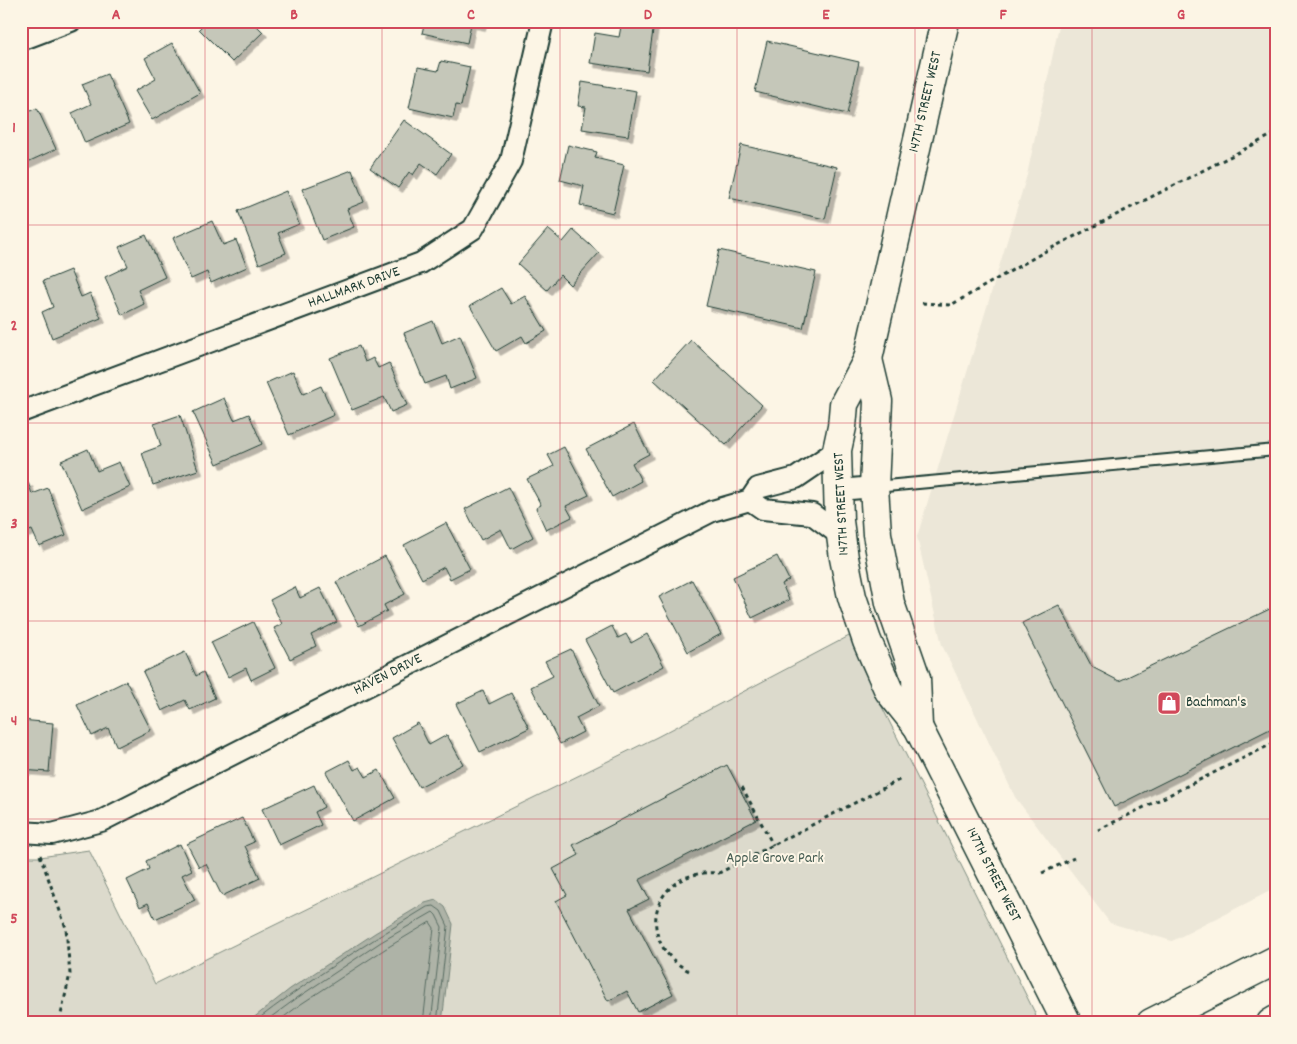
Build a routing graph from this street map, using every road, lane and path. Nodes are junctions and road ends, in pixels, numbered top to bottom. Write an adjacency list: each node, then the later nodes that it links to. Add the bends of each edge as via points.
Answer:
1 (71, 21): 4 (street)
2 (543, 21): 8 (street, HALLMARK DRIVE, via 511,161 473,229 421,263)
3 (945, 21): 7 (main road, 147TH STREET WEST)
4 (21, 40)
5 (1276, 132): 6 (path, via 1044,252 952,305)
6 (922, 304)
7 (868, 359): 9 (main road, 147TH STREET WEST, via 844,404); 11 (main road, 147TH STREET WEST, via 878,401)
8 (21, 412)
9 (837, 450): 12 (main road, 147TH STREET WEST); 13 (street, HAVEN DRIVE, via 796,478 758,488)
10 (1276, 450): 11 (lane)
11 (874, 487): 12 (street); 15 (main road, 147TH STREET WEST, via 877,534 890,603 916,678)
12 (838, 490): 14 (main road, 147TH STREET WEST)
13 (750, 500): 14 (street, via 763,510 812,514); 20 (street, HAVEN DRIVE, via 712,511 101,820 52,834)
14 (841, 536): 15 (main road, 147TH STREET WEST, via 852,597 866,641 889,691)
15 (918, 727): 28 (main road, 147TH STREET WEST)
16 (1276, 742): 19 (path)
17 (902, 780): 21 (path)
18 (742, 787): 21 (path)
19 (1098, 830)
20 (27, 833): 27 (path, via 66,928 70,974)
21 (773, 845): 25 (path, via 719,873 685,876 663,896 655,922 658,938 678,965)
22 (1074, 858): 23 (path)
23 (1042, 873)
24 (1276, 960): 29 (main road)
25 (689, 971)
26 (1276, 1020): 30 (main road)
27 (57, 1023)
28 (1067, 1023)
29 (1152, 1023)
30 (1271, 1023)

